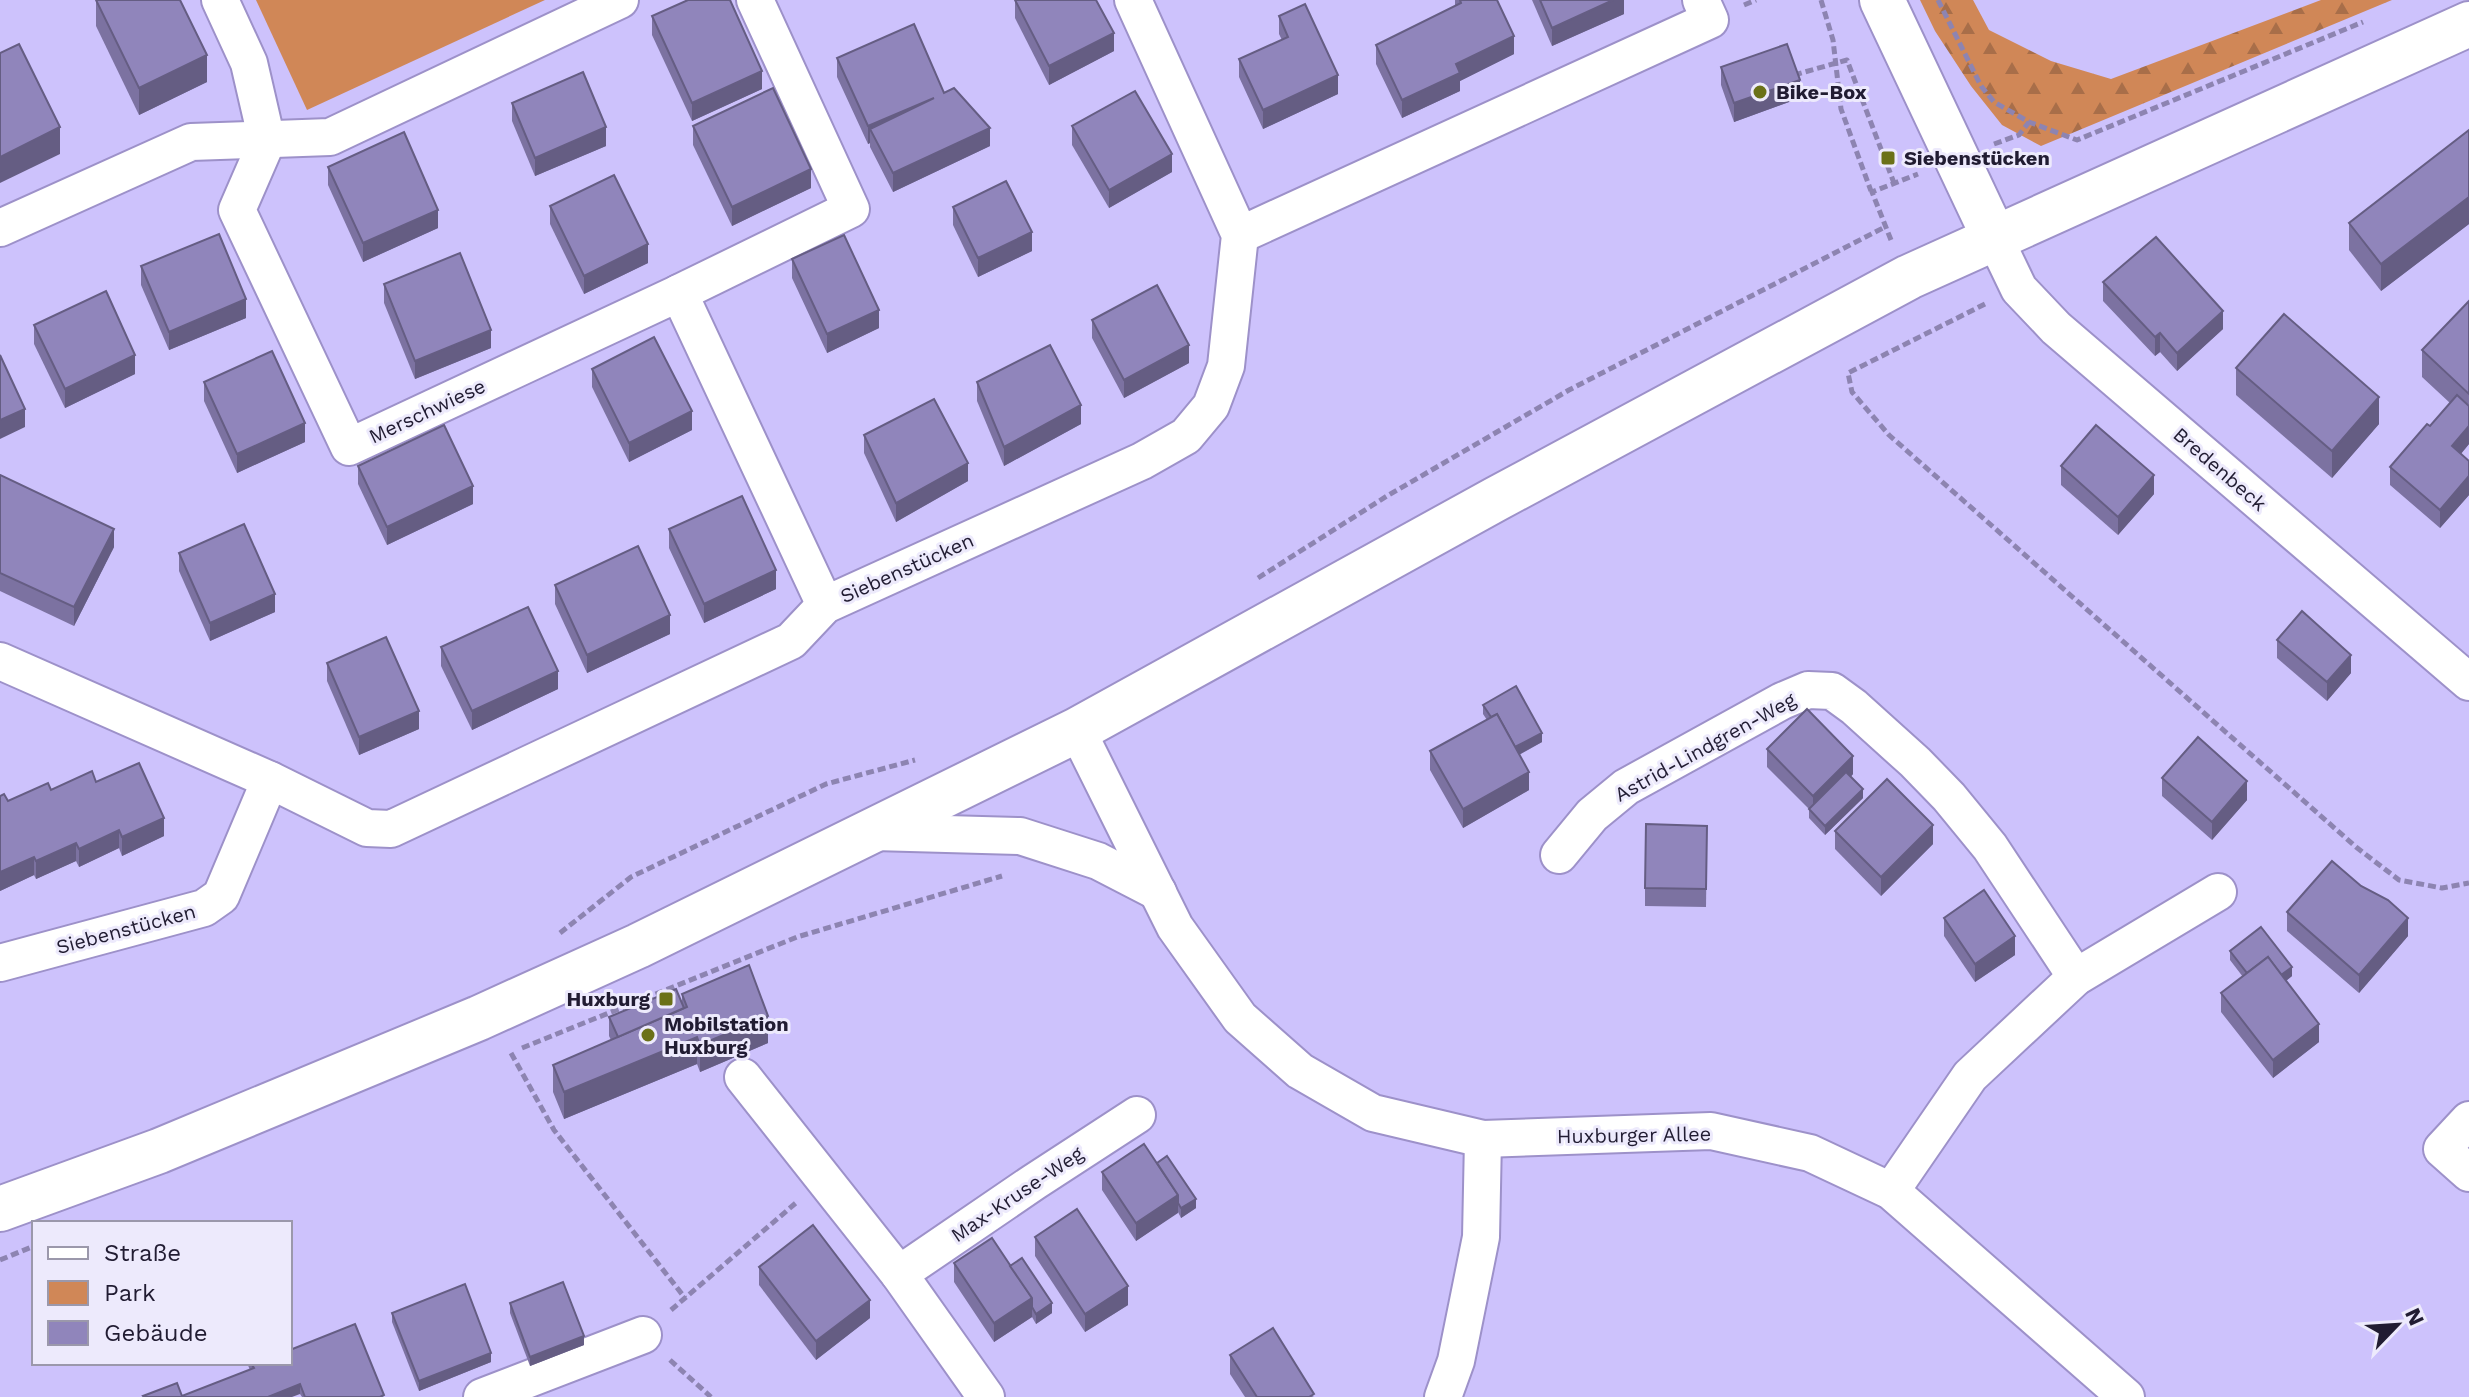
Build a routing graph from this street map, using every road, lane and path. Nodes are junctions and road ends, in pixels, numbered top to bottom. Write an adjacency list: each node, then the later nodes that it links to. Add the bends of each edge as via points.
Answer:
1 (220, 0): 15 (street, via 249,63)
2 (620, 0): 15 (street, via 330,137)
3 (755, 0): 20 (street, Merschwiese, via 851,209)
4 (1133, 0): 18 (street)
5 (1701, 0): 18 (street, via 1710,20)
6 (1821, 0): 11 (path)
7 (1882, 0): 19 (main road)
8 (1938, 0): 13 (path, via 1981,86 1994,102)
9 (2370, 19): 13 (path, via 2077,140)
10 (2469, 24): 19 (main road)
11 (1836, 63): 12 (path); 16 (path, via 1841,109); 16 (path, via 1847,60 1894,183)
12 (1790, 76)
13 (2029, 122): 14 (path)
14 (2019, 135)
15 (267, 141): 17 (street, via 191,142); 20 (street, Merschwiese, via 237,210 349,447)
16 (1872, 192): 22 (path, via 1885,227 1569,390)
17 (0, 228)
18 (1240, 235): 23 (street, Siebenstücken, via 1226,366 1211,406 1186,436)
19 (1994, 237): 25 (street, Bredenbeck, via 2019,289 2056,328); 26 (main road, via 1867,299)
20 (679, 293): 23 (street)
21 (1967, 312): 32 (path, via 1848,373 1852,392 1889,435 2356,847 2399,880 2442,888)
22 (1253, 582)
23 (825, 605): 28 (street, Siebenstücken, via 791,641 391,829 367,828)
24 (0, 661): 28 (street, Siebenstücken)
25 (2469, 682)
26 (1077, 730): 29 (main road); 33 (street, Huxburger Allee)
27 (922, 758): 35 (path, via 826,784 631,877)
28 (270, 780): 36 (street, Siebenstücken, via 221,896 204,908)
29 (874, 832): 33 (street, via 1020,836 1098,861); 47 (main road, via 479,1018 159,1151)
30 (1559, 855): 37 (street, Astrid-Lindgren-Weg, via 1592,815 1626,787 1782,701 1808,690 1832,691 1949,797 1990,847)
31 (1006, 874): 38 (path, via 797,937)
32 (2469, 883)
33 (1158, 892): 43 (street, Huxburger Allee, via 1175,927 1240,1018 1300,1071 1373,1113)
34 (2218, 892): 37 (street)
35 (557, 935)
36 (0, 963)
37 (2076, 977): 46 (street, via 1970,1076)
38 (511, 1053): 39 (path); 51 (path, via 554,1130)
39 (497, 1059)
40 (743, 1077): 45 (street)
41 (1137, 1115): 50 (street, Max-Kruse-Weg)
42 (2469, 1120): 44 (street, via 2442,1149)
43 (1483, 1139): 46 (street, Huxburger Allee, via 1711,1131 1810,1153); 56 (street, via 1481,1237 1456,1361)
44 (2469, 1173)
45 (824, 1179): 50 (street); 51 (path)
46 (1891, 1191): 57 (street, Huxburger Allee)
47 (0, 1209)
48 (32, 1247): 49 (path)
49 (0, 1260)
50 (899, 1274): 55 (street)
51 (685, 1298): 52 (path)
52 (643, 1335): 53 (street); 54 (path)
53 (482, 1397)
54 (711, 1397)
55 (986, 1397)
56 (1443, 1397)
57 (2126, 1397)

